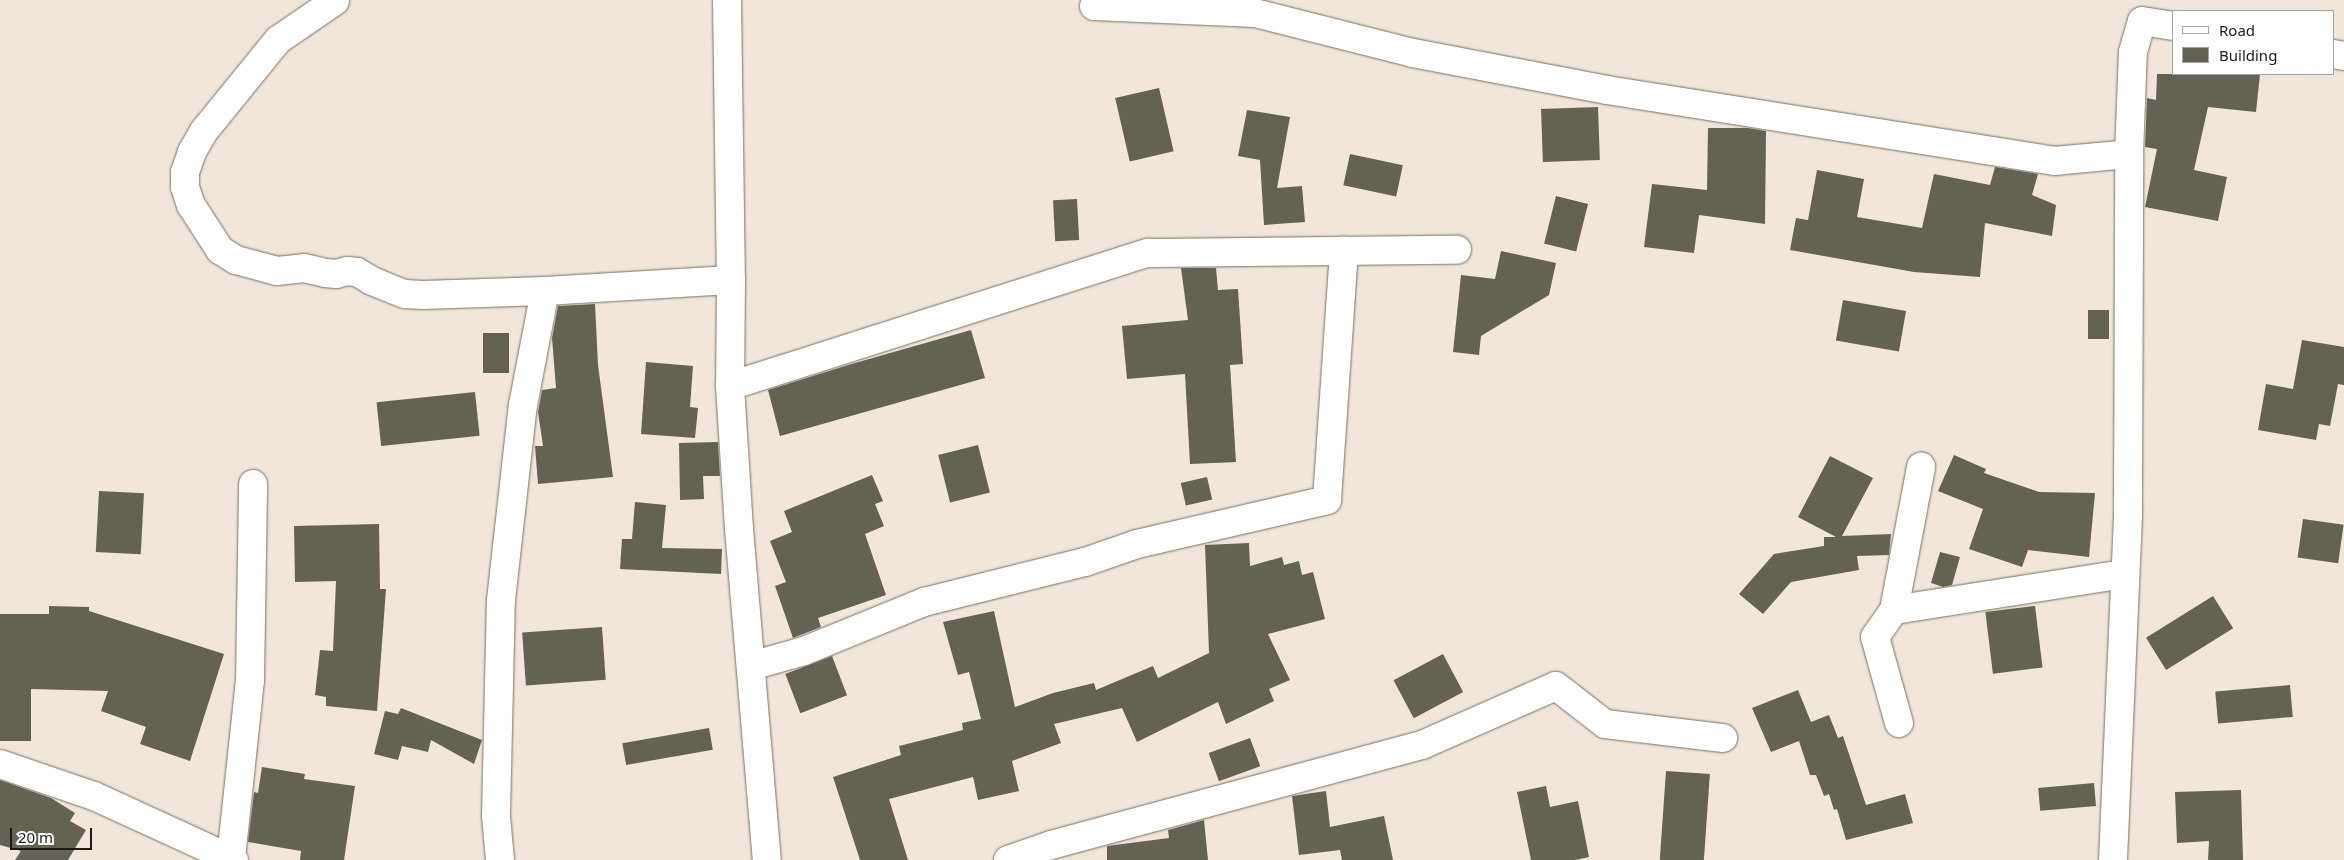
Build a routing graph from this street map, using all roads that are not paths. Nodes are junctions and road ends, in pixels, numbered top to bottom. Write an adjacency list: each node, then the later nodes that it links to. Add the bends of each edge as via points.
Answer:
1 (727, 0): 9 (street)
2 (335, 1): 10 (street, via 278,40 204,131 192,152 185,172 185,187 191,205 220,250 236,260 277,270 304,268 336,274 348,270 357,272 405,294)
3 (1094, 6): 4 (street, via 1255,13)
4 (1270, 8): 6 (street, via 1413,53 1607,90 2054,160)
5 (2172, 26): 6 (street, via 2142,21 2133,52)
6 (2129, 154): 14 (street)
7 (1457, 250): 8 (street)
8 (1344, 252): 11 (street, via 1148,253); 16 (street, via 1327,500 1164,537 1085,562 924,602 804,651)
9 (732, 280): 10 (street); 11 (street)
10 (545, 291): 21 (street, via 523,405 501,600 496,816)
11 (730, 386): 16 (street)
12 (1921, 467): 15 (street)
13 (253, 484): 20 (street, via 250,681)
14 (2125, 574): 15 (street); 24 (street)
15 (1894, 610): 17 (street, via 1875,637)
16 (751, 666): 22 (street)
17 (1899, 723)
18 (1723, 738): 23 (street, via 1605,724 1556,686 1422,745)
19 (0, 764): 20 (street, via 94,796)
20 (233, 859)
21 (500, 860)
22 (767, 860)
23 (1008, 860)
24 (2113, 860)

